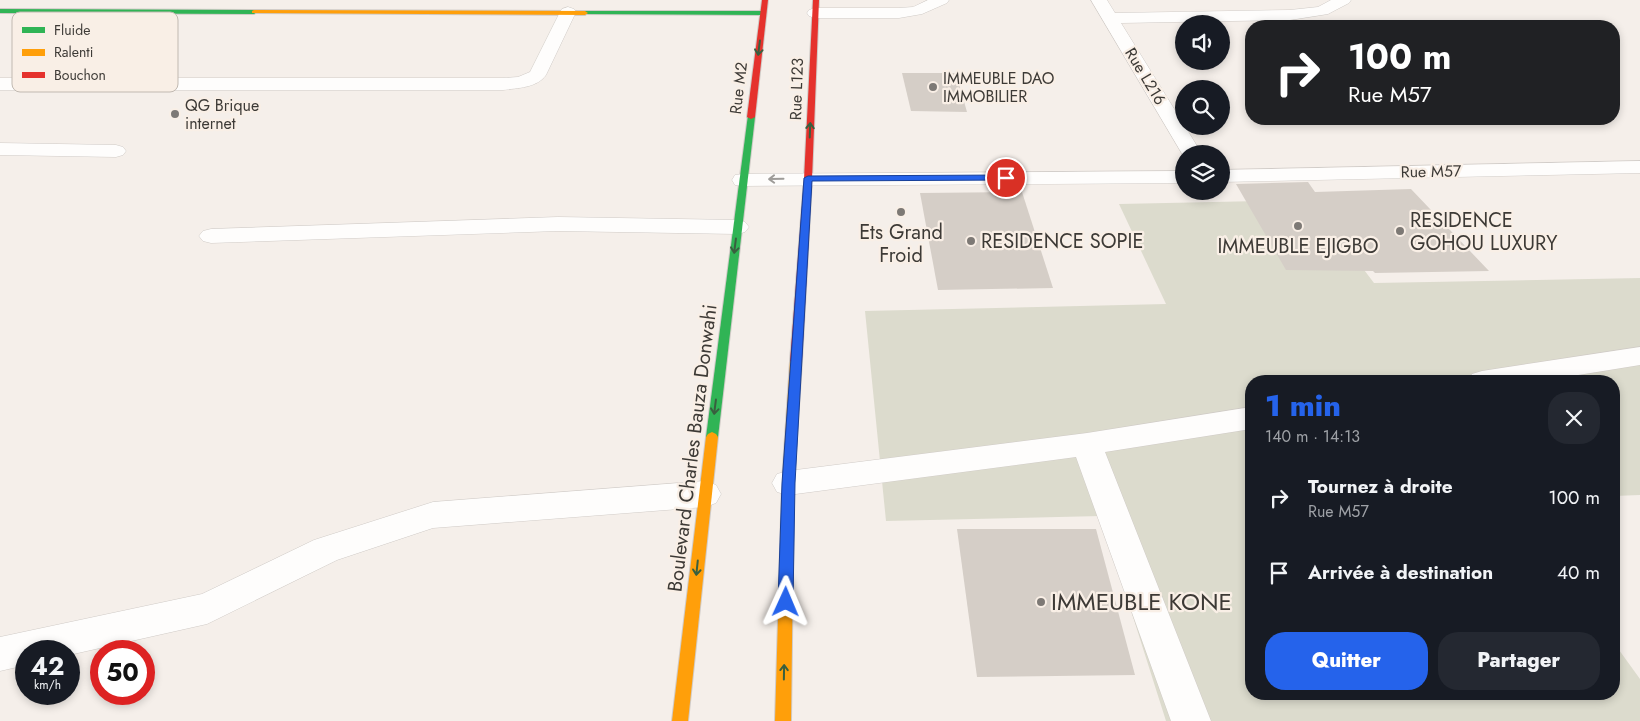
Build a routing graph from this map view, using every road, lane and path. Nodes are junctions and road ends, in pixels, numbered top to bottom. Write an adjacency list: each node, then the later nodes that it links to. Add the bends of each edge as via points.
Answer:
1 (765, 0): 8 (main road, Rue M2)
2 (941, 0): 5 (street, via 916,11 898,13)
3 (1099, 0): 9 (street, Rue L216)
4 (1343, 0): 9 (street, via 1322,11 1290,15)
5 (815, 6): 18 (main road, Rue L123, one-way to 5)
6 (0, 11): 7 (main road)
7 (568, 12): 8 (main road); 10 (street, via 537,75 522,82)
8 (763, 13): 19 (main road, Rue M2, one-way to 19)
9 (1111, 18): 11 (street, Rue L216)
10 (178, 84)
11 (1187, 145)
12 (1640, 145): 15 (street)
13 (0, 149): 14 (street)
14 (116, 150)
15 (1632, 167): 16 (street, Rue M57)
16 (1230, 176)
17 (1175, 177): 18 (street)
18 (808, 178): 19 (street, one-way to 19); 26 (main road)
19 (743, 180): 20 (main road, Boulevard Charles Bauza Donwahi)
20 (737, 227): 21 (street, via 558,224); 27 (main road, Boulevard Charles Bauza Donwahi, one-way to 27)
21 (211, 236)
22 (1640, 356): 23 (street)
23 (1520, 375)
24 (1245, 419): 25 (street)
25 (1087, 444): 26 (street); 31 (street)
26 (788, 483): 30 (main road, one-way to 26)
27 (705, 494): 28 (street, via 433,515 326,550 207,608); 29 (main road, Boulevard Charles Bauza Donwahi, one-way to 29)
28 (0, 654)
29 (680, 721)
30 (783, 721)
31 (1191, 721)

